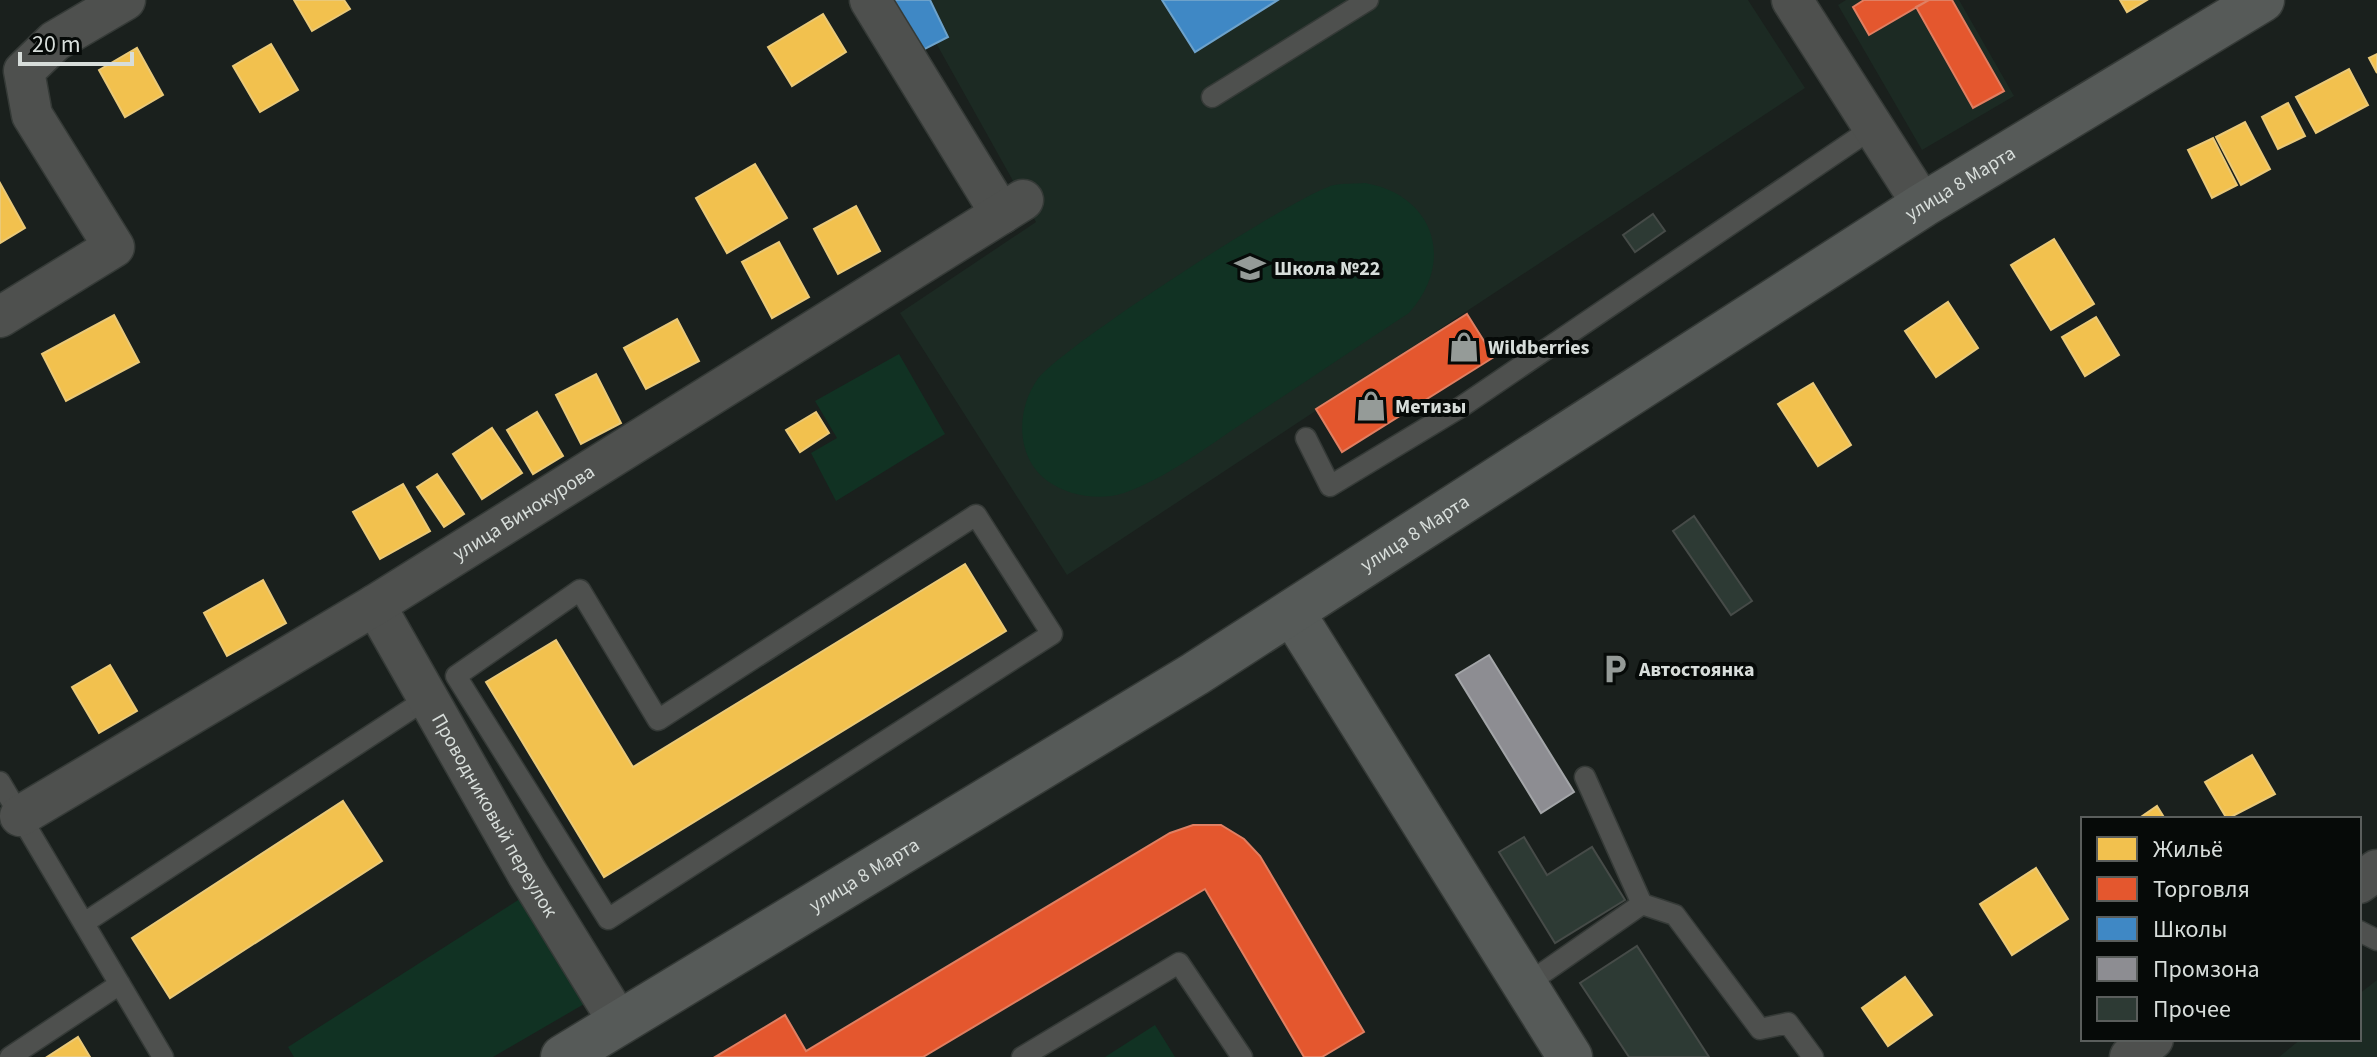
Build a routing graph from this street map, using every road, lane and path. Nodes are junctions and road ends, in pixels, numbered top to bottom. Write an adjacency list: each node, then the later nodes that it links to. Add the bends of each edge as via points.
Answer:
1 (125, 0): 9 (street, via 55,41 24,71 32,115 114,247)
2 (870, 0): 11 (street, улица Винокурова, via 1012,207)
3 (1368, 0): 6 (lane)
4 (1792, 0): 7 (street)
5 (2262, 0): 8 (main road, улица 8 Марта)
6 (1212, 97)
7 (1874, 127): 8 (street); 10 (lane, via 1461,407 1330,486)
8 (1923, 205): 12 (main road, улица 8 Марта)
9 (0, 317)
10 (1306, 438)
11 (375, 605): 13 (street, Проводниковый переулок); 16 (street, улица Винокурова)
12 (1292, 612): 20 (main road); 22 (main road, улица 8 Марта)
13 (442, 687): 13 (lane, via 608,919 1052,634 976,515 658,720 580,590); 18 (lane); 22 (street, Проводниковый переулок, via 527,873)
14 (1585, 777): 17 (lane)
15 (0, 782): 16 (lane)
16 (20, 816): 18 (lane)
17 (1642, 904): 20 (lane); 28 (lane, via 1675,915 1760,1029 1788,1023)
18 (84, 923): 19 (lane)
19 (120, 984): 23 (lane); 24 (lane)
20 (1524, 986): 27 (main road)
21 (2150, 1041): 29 (street)
22 (594, 1045)
23 (10, 1057)
24 (163, 1057)
25 (1022, 1057): 26 (lane, via 1179,963)
26 (1242, 1057)
27 (1570, 1057)
28 (1813, 1057)
29 (2130, 1057)

